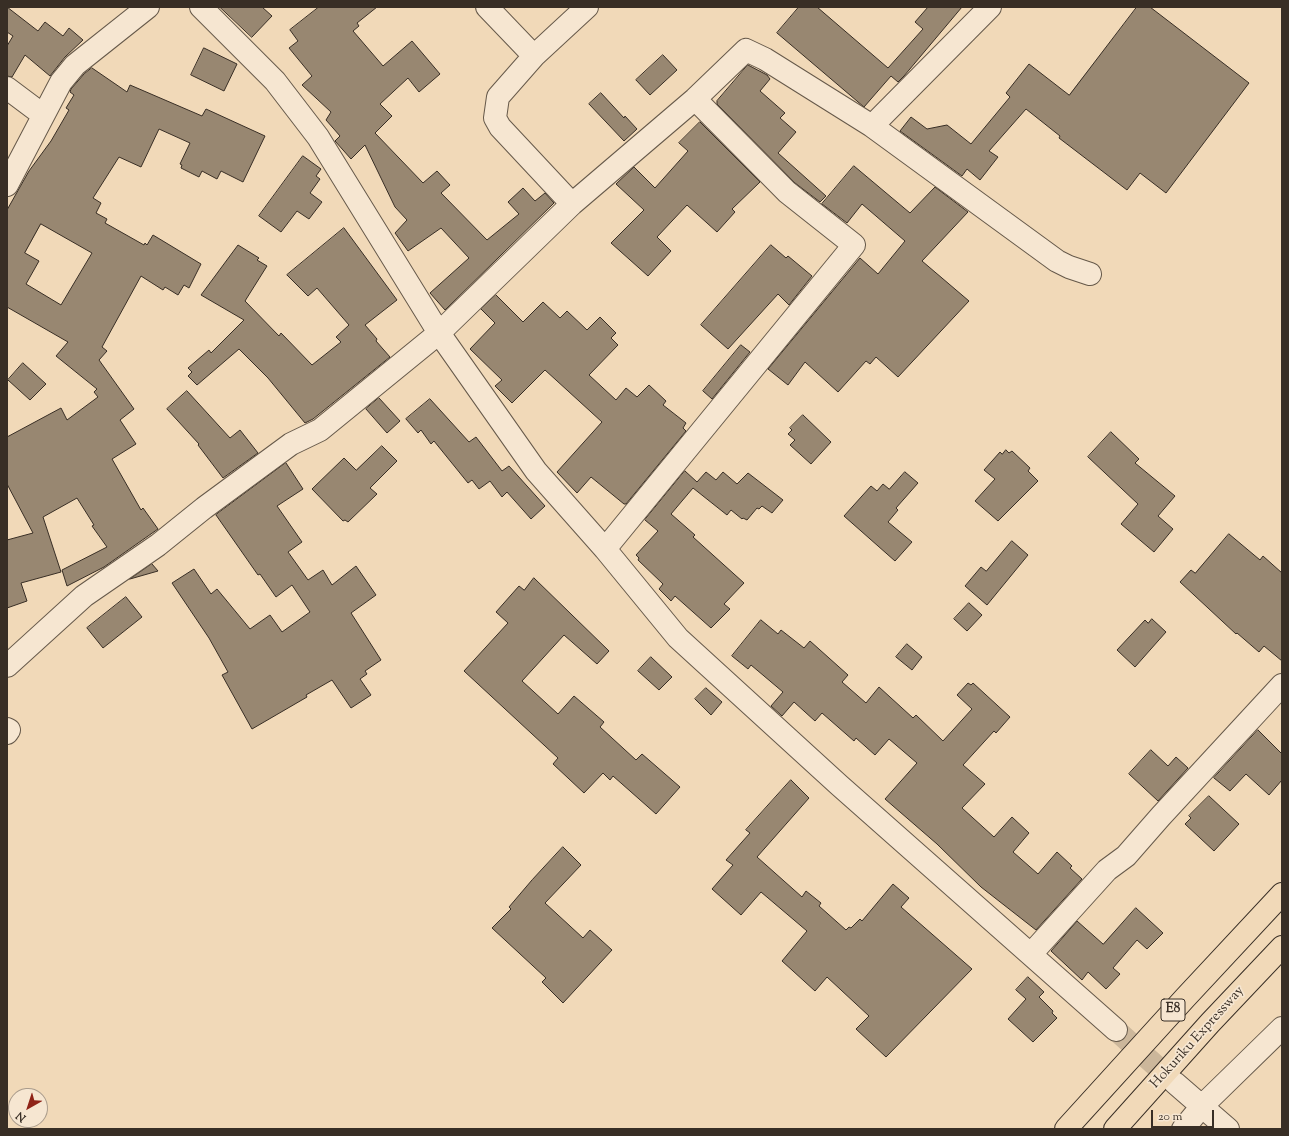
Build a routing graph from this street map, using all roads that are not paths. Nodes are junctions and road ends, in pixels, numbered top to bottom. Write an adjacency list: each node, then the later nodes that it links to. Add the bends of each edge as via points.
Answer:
1 (148, 7): 9 (street, via 75,65 61,82)
2 (200, 7): 14 (street, via 275,81 318,137)
3 (487, 7): 6 (street)
4 (587, 7): 6 (street)
5 (990, 7): 10 (street)
6 (534, 56): 12 (street, via 498,97 495,118 500,127)
7 (7, 88): 9 (street)
8 (695, 99): 10 (street, via 746,50 765,59); 12 (street); 15 (street, via 787,192 854,245)
9 (43, 116): 11 (street)
10 (872, 126): 13 (street, via 1057,261)
11 (7, 185)
12 (572, 204): 14 (street)
13 (1090, 274)
14 (439, 333): 15 (street, via 536,471); 16 (street, via 320,430 291,444 158,545 84,596)
15 (606, 549): 22 (street, via 678,638 850,796)
16 (7, 666)
17 (1282, 686): 22 (street, via 1126,856 1107,870)
18 (7, 728): 19 (street)
19 (7, 733)
20 (1282, 894): 27 (highway, E8, via 1179,1003)
21 (1282, 947): 28 (highway, Hokuriku Expressway / E8)
22 (1031, 954): 24 (street)
23 (1282, 1028): 26 (street)
24 (1116, 1030)
25 (1175, 1084): 26 (street)
26 (1202, 1106): 29 (street); 30 (street)
27 (1066, 1129)
28 (1115, 1129)
29 (1183, 1129)
30 (1228, 1129)

